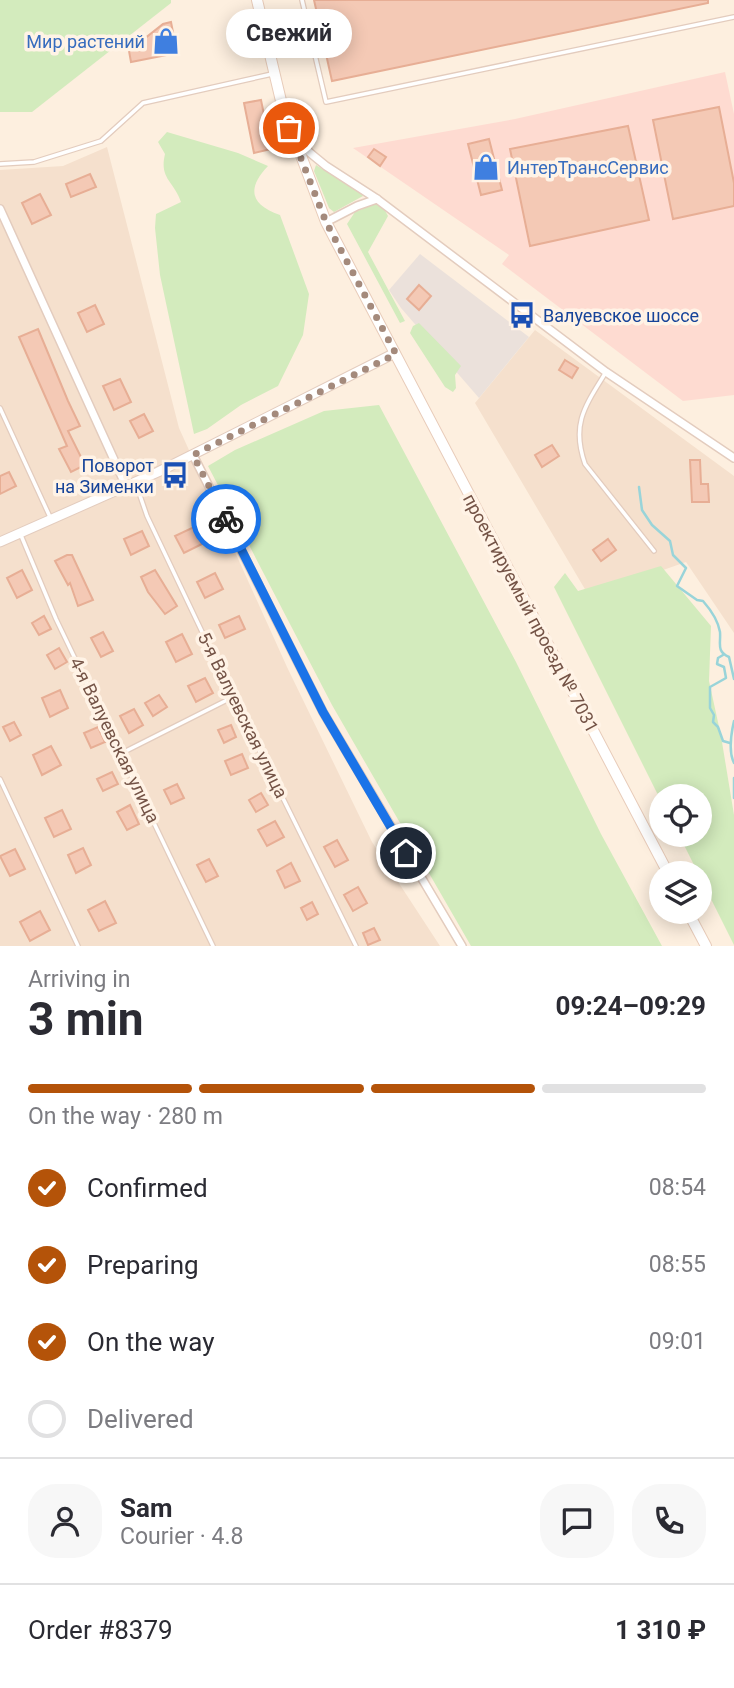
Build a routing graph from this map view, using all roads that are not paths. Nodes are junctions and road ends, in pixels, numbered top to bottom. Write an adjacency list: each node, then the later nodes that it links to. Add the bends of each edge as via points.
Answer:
1 (257, 0): 4 (main road)
2 (302, 0): 3 (lane, via 326,102)
3 (734, 17)
4 (274, 74): 5 (main road); 6 (lane, via 143,103 101,141 34,162)
5 (289, 128): 7 (street, via 309,152); 9 (main road)
6 (0, 164)
7 (377, 199): 9 (street); 11 (street)
8 (0, 209): 15 (street)
9 (326, 222): 10 (main road)
10 (396, 354): 13 (street); 23 (main road, проектируемый проезд № 7031)
11 (606, 372): 14 (street); 19 (lane, via 583,411 580,449 585,464)
12 (0, 408): 16 (lane)
13 (193, 455): 15 (street); 28 (street, via 323,712)
14 (734, 458)
15 (130, 484): 16 (street); 20 (lane, 5-я Валуевская улица)
16 (51, 519): 17 (street)
17 (20, 533): 18 (street); 21 (lane, 4-я Валуевская улица, via 56,619)
18 (0, 542)
19 (654, 551)
20 (233, 697): 21 (lane); 27 (lane, 5-я Валуевская улица)
21 (122, 753): 26 (lane, 4-я Валуевская улица)
22 (0, 779): 25 (lane)
23 (662, 861)
24 (694, 924): 29 (main road)
25 (78, 946)
26 (213, 946)
27 (356, 946)
28 (462, 946)
29 (706, 946)

